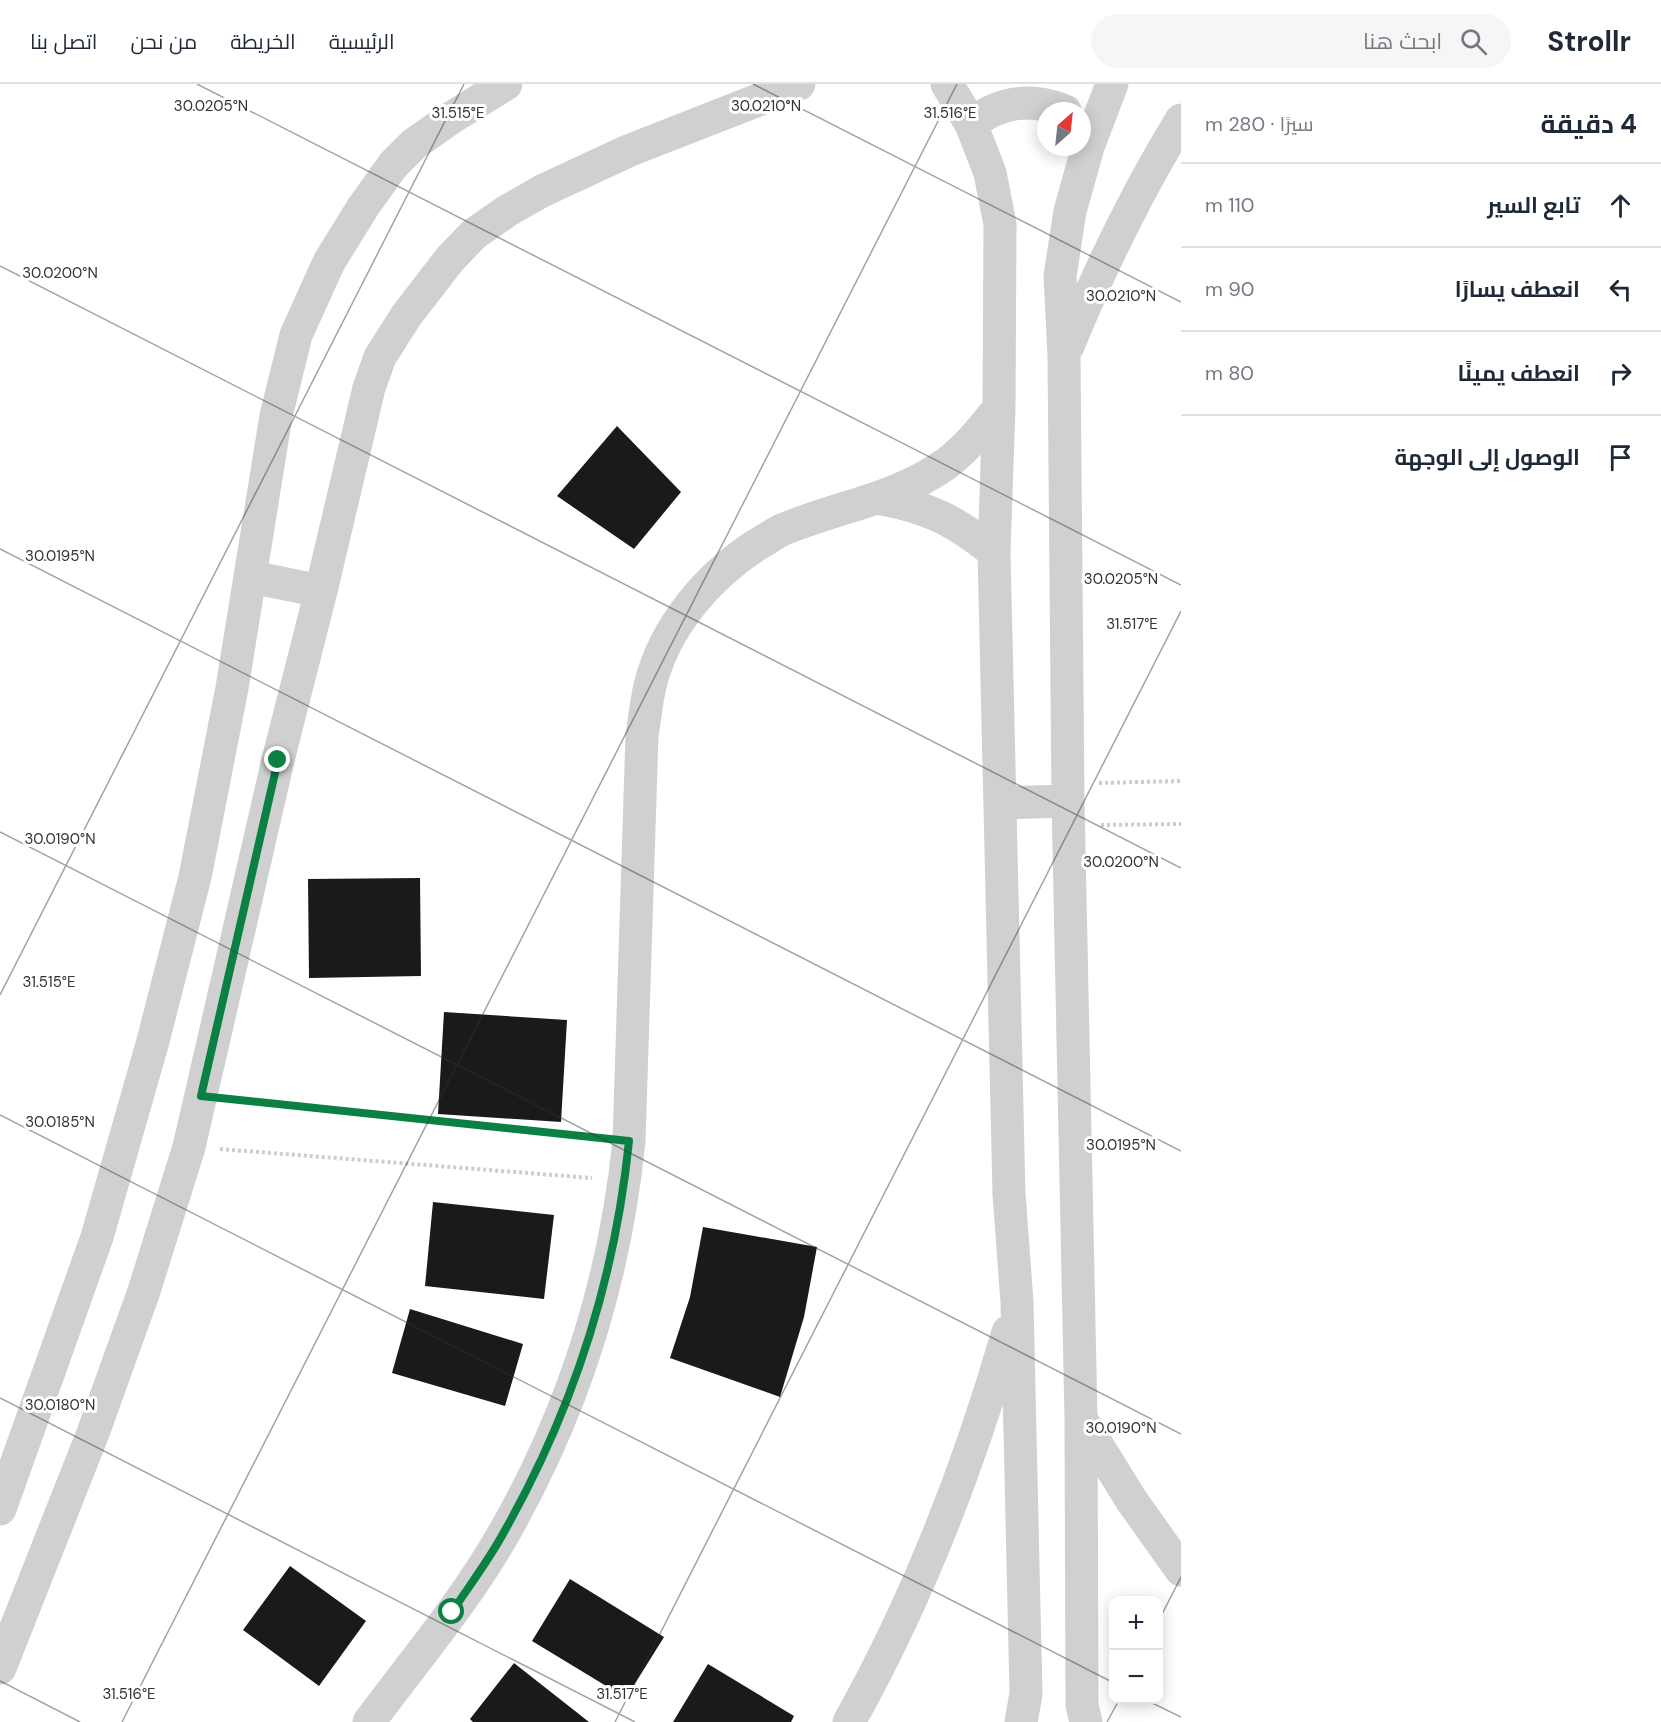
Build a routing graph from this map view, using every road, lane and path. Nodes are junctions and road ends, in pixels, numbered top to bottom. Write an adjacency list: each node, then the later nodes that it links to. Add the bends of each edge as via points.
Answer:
1 (506, 84): 14 (street, via 414,144 378,185 329,262 296,335 276,416)
2 (799, 84): 15 (street, via 542,191 474,234 450,259 380,357 369,388)
3 (947, 84): 8 (street)
4 (1112, 84): 7 (street)
5 (1037, 103): 8 (street, via 992,110)
6 (1181, 120): 10 (street, via 1128,215)
7 (1091, 121)
8 (971, 124): 11 (street, via 990,173 1000,224)
9 (1081, 156): 10 (street, via 1060,276)
10 (1064, 356): 18 (street)
11 (999, 408): 12 (street, via 975,438 946,463 913,484); 13 (street)
12 (877, 498): 13 (street, via 940,515); 21 (street, via 780,531 736,558 699,594 669,636 650,684 642,735)
13 (994, 552): 17 (street)
14 (251, 577): 15 (street); 26 (street, via 195,877 153,1041 97,1237)
15 (321, 591): 20 (street)
16 (1181, 781): 18 (path)
17 (1000, 803): 18 (street); 24 (street, via 1009,1194)
18 (1069, 803): 19 (path); 25 (street)
19 (1181, 824)
20 (201, 1096): 21 (path); 22 (street)
21 (629, 1141): 23 (street)
22 (189, 1147): 23 (path); 28 (street, via 144,1291 93,1433)
23 (625, 1181): 29 (street, via 608,1274 582,1363 547,1450 503,1534 452,1612)
24 (1017, 1302): 30 (street, via 984,1415 947,1515 904,1613); 31 (street, via 1026,1694)
25 (1081, 1418): 27 (street, via 1132,1501); 32 (street, via 1082,1705)
26 (0, 1509)
27 (1181, 1570)
28 (0, 1668)
29 (369, 1722)
30 (849, 1722)
31 (1021, 1722)
32 (1086, 1722)

